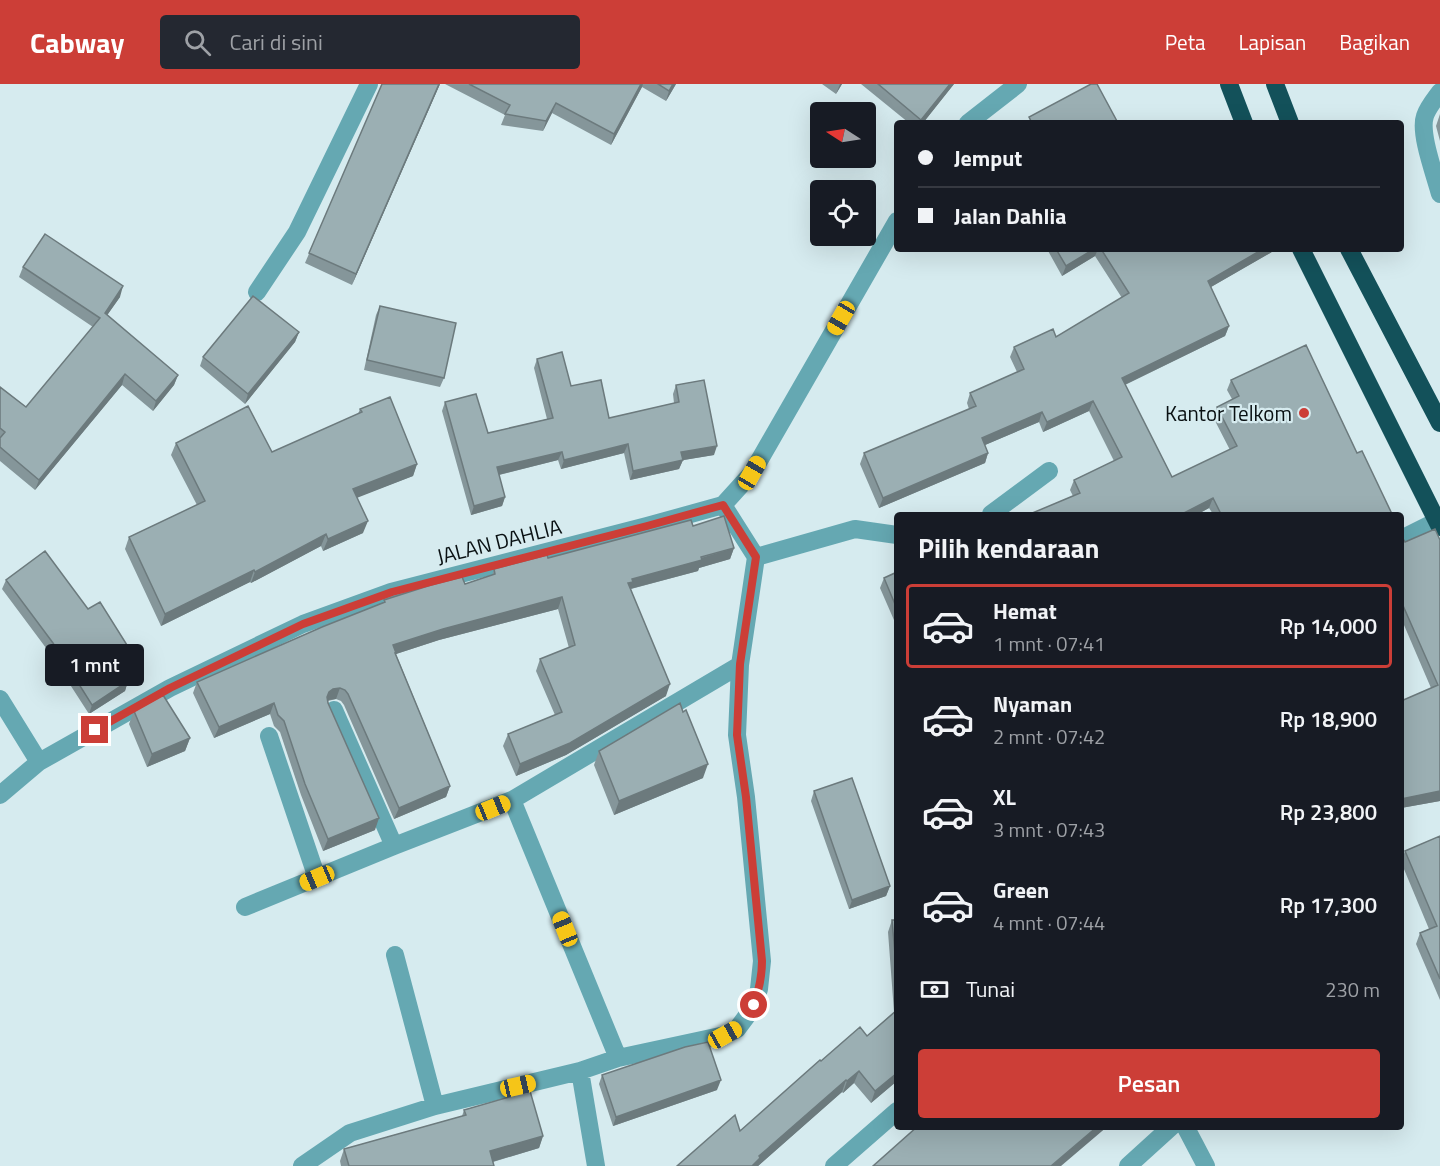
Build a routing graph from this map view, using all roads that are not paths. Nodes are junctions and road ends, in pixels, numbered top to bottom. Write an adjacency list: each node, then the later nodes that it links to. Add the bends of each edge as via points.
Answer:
1 (369, 84): 13 (street, via 297,232)
2 (1018, 84): 6 (street)
3 (1229, 84): 7 (highway)
4 (1275, 84): 8 (highway)
5 (1440, 92): 9 (street, via 1423,126)
6 (972, 120)
7 (1243, 120)
8 (1289, 120)
9 (1440, 194)
10 (894, 226): 16 (street, via 752,473)
11 (1302, 252): 18 (highway)
12 (1351, 252): 14 (highway)
13 (257, 292)
14 (1440, 423)
15 (1049, 471): 17 (street)
16 (723, 505): 21 (street); 26 (street, JALAN DAHLIA, via 392,592 314,620 170,688)
17 (994, 512)
18 (1438, 524): 20 (street)
19 (894, 535): 21 (street, via 855,529)
20 (1404, 538)
21 (756, 557): 22 (street)
22 (740, 664): 28 (street); 33 (street, via 737,735 762,961 759,989 746,1017 737,1029 725,1035)
23 (0, 699): 26 (street)
24 (334, 710): 29 (street)
25 (269, 736): 30 (street)
26 (39, 762): 27 (street, JALAN DAHLIA)
27 (0, 795)
28 (512, 800): 29 (street); 33 (street)
29 (394, 846): 30 (street)
30 (317, 878): 31 (street)
31 (245, 907)
32 (395, 955): 35 (street)
33 (618, 1058): 34 (street)
34 (580, 1071): 35 (street); 40 (street)
35 (435, 1106): 39 (street, via 350,1133)
36 (894, 1115): 41 (street)
37 (1168, 1130): 42 (street)
38 (1187, 1130): 43 (street)
39 (302, 1166)
40 (596, 1166)
41 (834, 1166)
42 (1128, 1166)
43 (1206, 1166)

